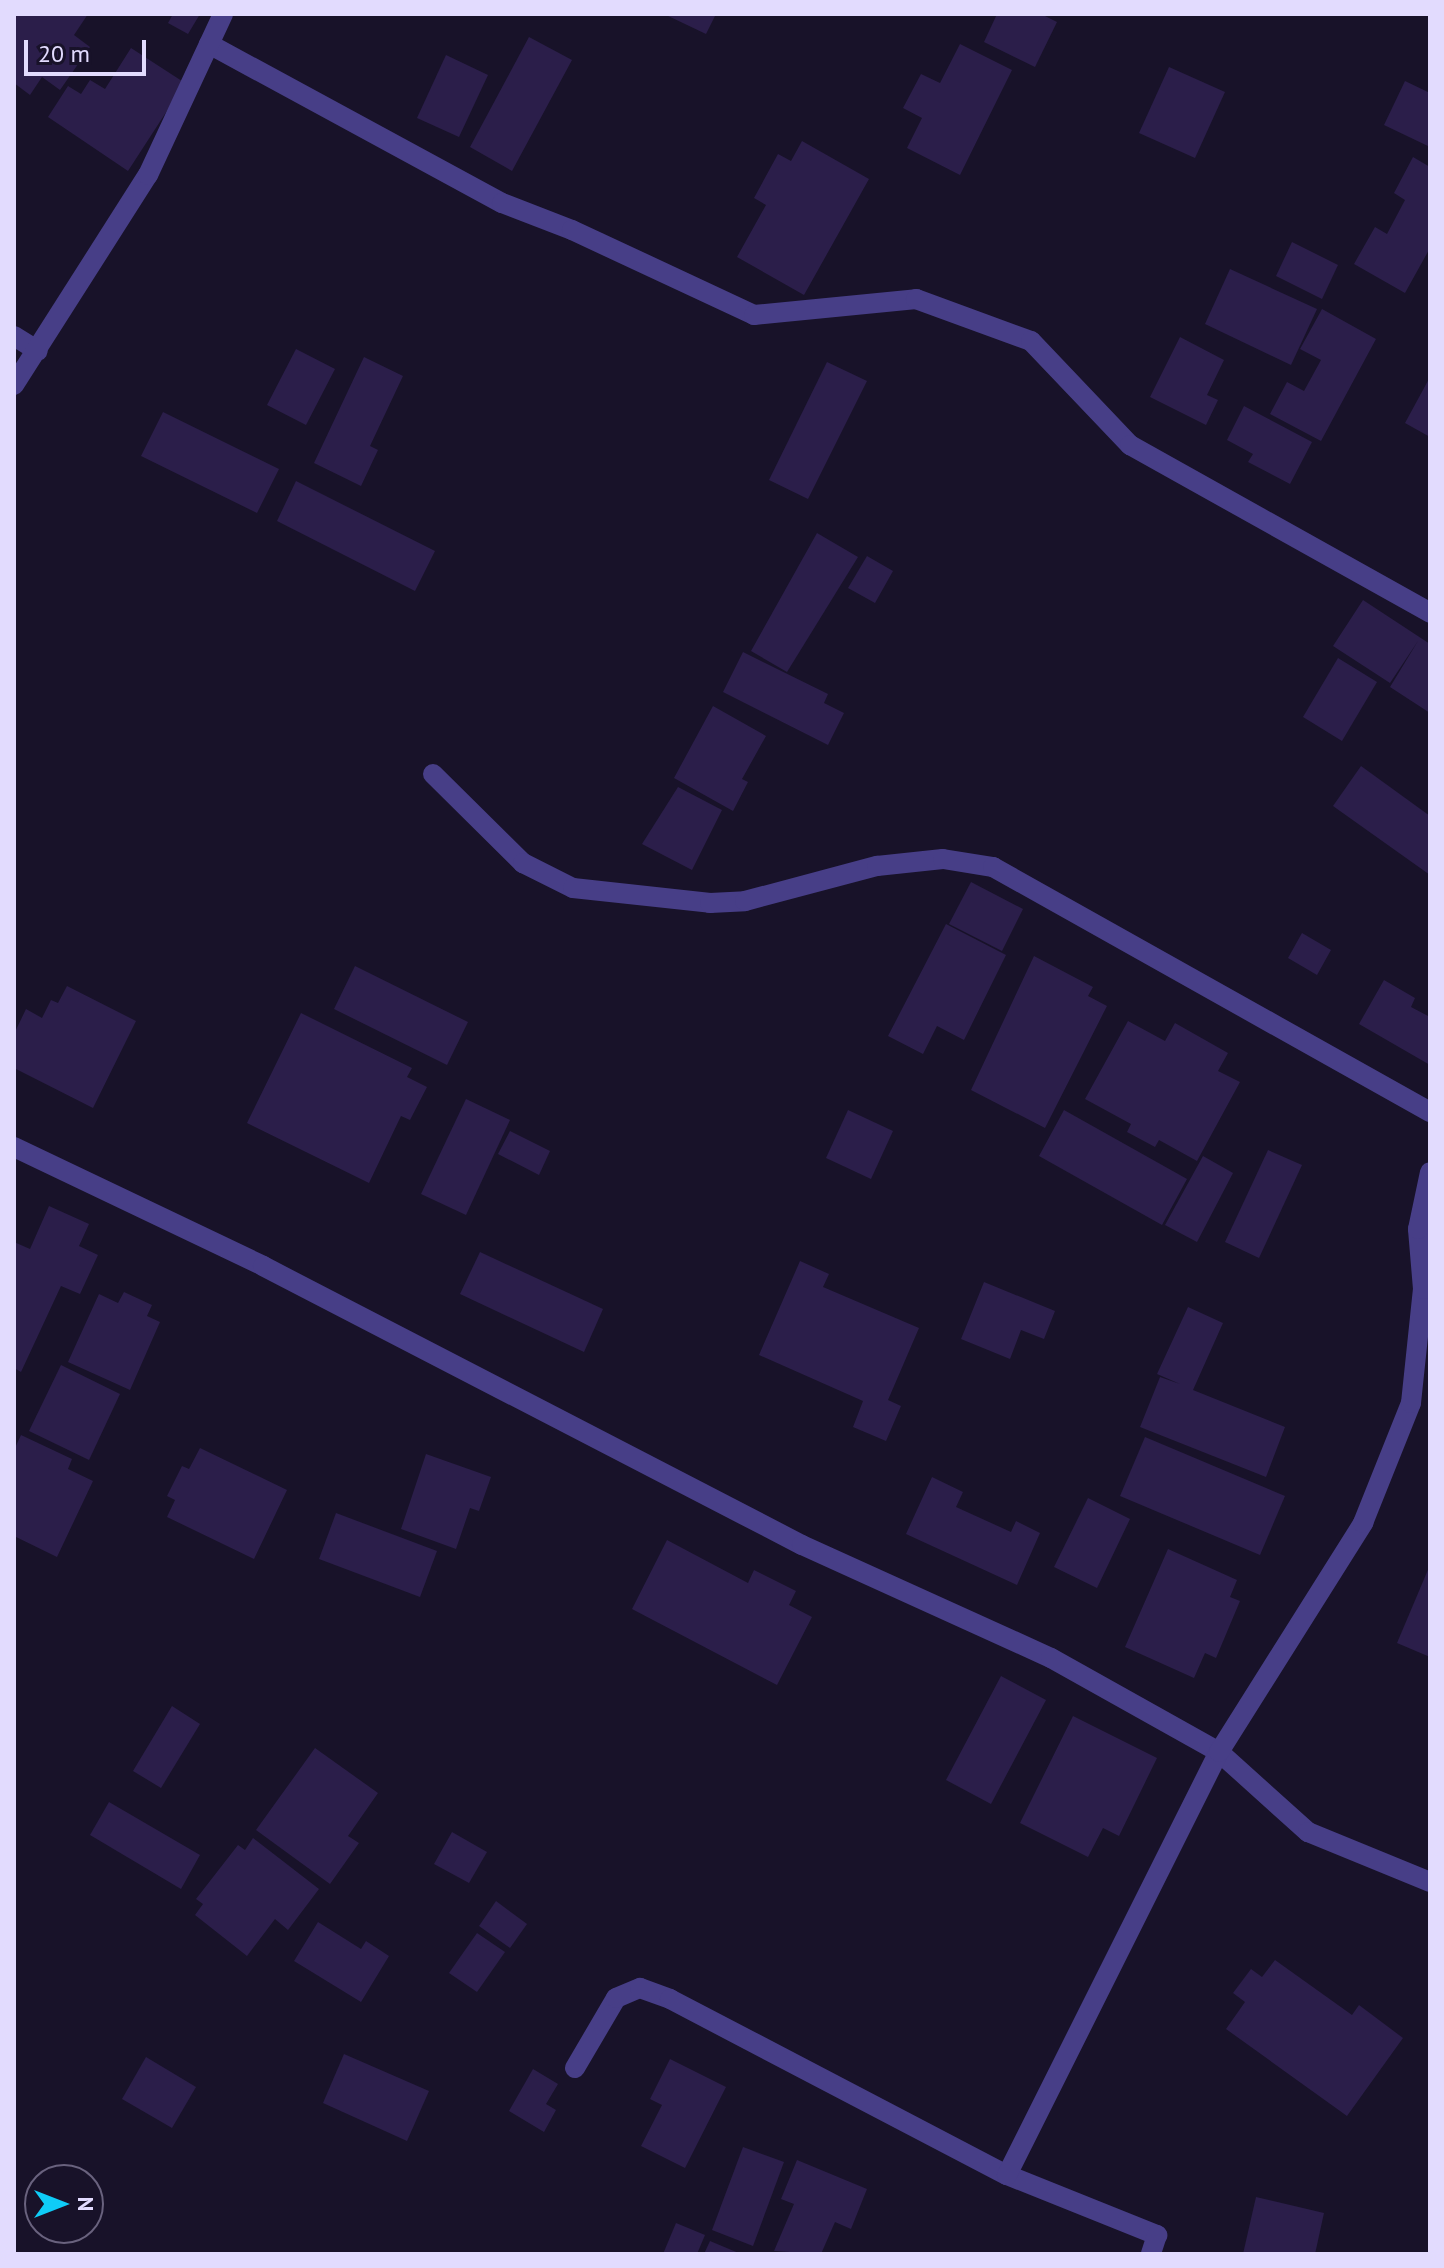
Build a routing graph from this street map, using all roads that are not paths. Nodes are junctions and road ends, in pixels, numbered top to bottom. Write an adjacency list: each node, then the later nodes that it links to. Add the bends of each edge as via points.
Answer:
1 (223, 14): 2 (street)
2 (209, 44): 4 (street, via 148,175); 6 (street, via 502,203 754,315 916,299 1031,341 1130,445)
3 (14, 336): 4 (street)
4 (38, 351): 5 (street)
5 (14, 385)
6 (1430, 613)
7 (433, 774): 8 (street, via 523,863 573,888 710,903 745,901 877,866 943,859 993,867)
8 (1430, 1112)
9 (14, 1147): 11 (street, via 263,1266 802,1545 1051,1658)
10 (1430, 1172): 11 (street, via 1418,1229 1423,1289 1411,1403 1363,1523)
11 (1219, 1752): 12 (street, via 1308,1832); 14 (street)
12 (1430, 1882)
13 (575, 2068): 14 (street, via 616,1998 640,1988)
14 (1007, 2175): 15 (street, via 1157,2235)
15 (1151, 2254)

